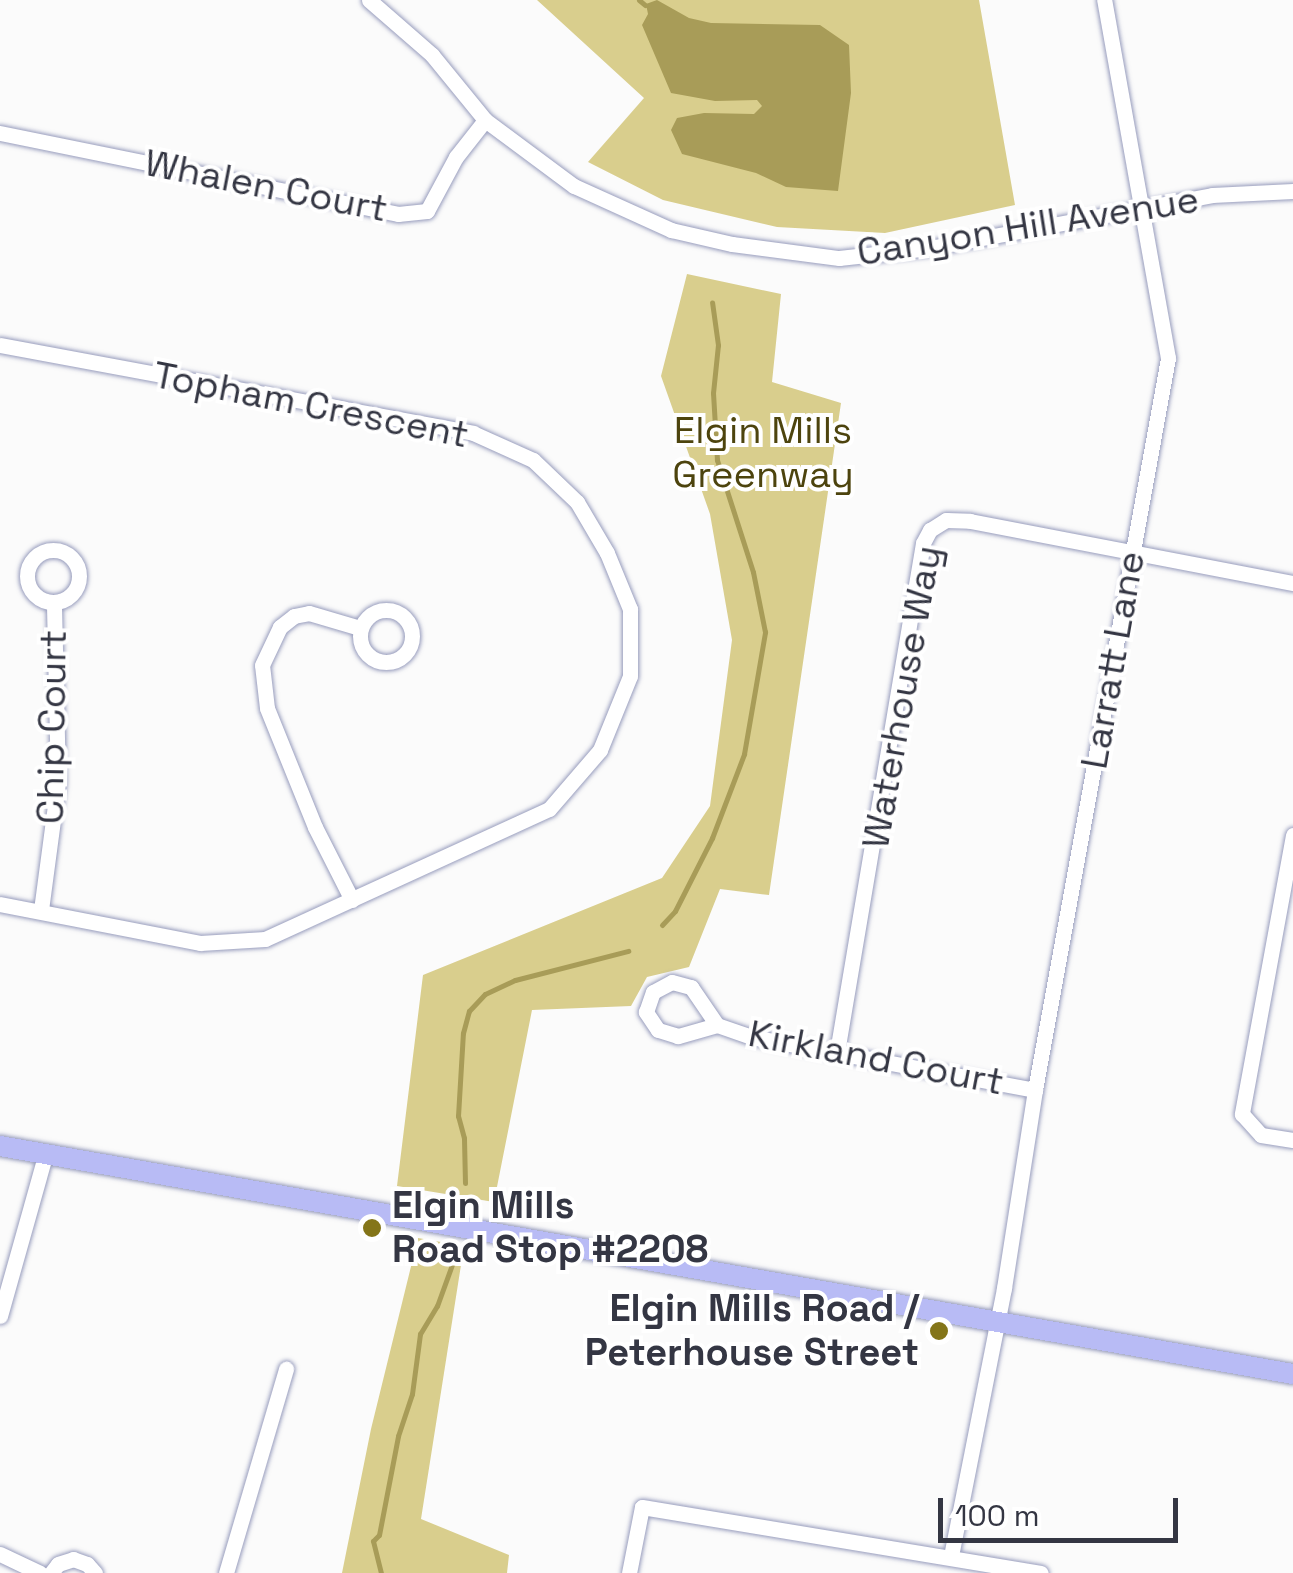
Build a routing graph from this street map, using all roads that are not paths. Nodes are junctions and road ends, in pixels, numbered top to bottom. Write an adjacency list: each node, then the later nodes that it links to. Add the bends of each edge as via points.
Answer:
1 (369, 0): 3 (street, Canyon Hill Avenue, via 432,54)
2 (1104, 0): 6 (street, Larratt Lane)
3 (485, 120): 4 (street, Whalen Court, via 427,211 398,214); 6 (street, Canyon Hill Avenue, via 574,186 671,230 732,244 840,258)
4 (0, 133)
5 (1293, 190): 6 (street, Canyon Hill Avenue)
6 (1141, 208): 8 (street, Larratt Lane, via 1168,358)
7 (0, 345): 13 (street, Topham Crescent, via 472,432 533,460 577,502 630,609 630,676 600,750 549,809)
8 (1133, 554): 9 (street, Waterhouse Way); 19 (street, Waterhouse Way, via 970,521 946,520 930,530); 20 (street, Larratt Lane)
9 (1293, 582)
10 (54, 602): 15 (street, Chip Court, via 58,782)
11 (360, 628): 13 (street, via 309,613 294,616 262,664 267,708 314,827)
12 (1293, 834): 16 (street)
13 (352, 900): 15 (street, Topham Crescent, via 265,939 200,943)
14 (0, 904): 15 (street, Topham Crescent)
15 (41, 910)
16 (1276, 922): 17 (street); 21 (street, via 1242,1114 1262,1135)
17 (1293, 926)
18 (717, 1025): 18 (street, Kirkland Court, via 678,1036 658,1030 646,1012 653,992 672,982 691,987); 19 (street, Kirkland Court)
19 (837, 1052): 20 (street, Kirkland Court)
20 (1035, 1090): 25 (street, Larratt Lane)
21 (1293, 1140)
22 (0, 1146): 23 (main road)
23 (45, 1156): 24 (street); 25 (main road)
24 (0, 1316)
25 (995, 1320): 27 (main road); 29 (street, Larratt Lane)
26 (286, 1369): 33 (street)
27 (1293, 1374)
28 (0, 1554): 30 (street)
29 (951, 1556): 34 (street, via 642,1508); 35 (street)
30 (40, 1573)
31 (50, 1573): 32 (street, via 73,1559)
32 (95, 1573)
33 (226, 1573)
34 (628, 1573)
35 (1041, 1573)

